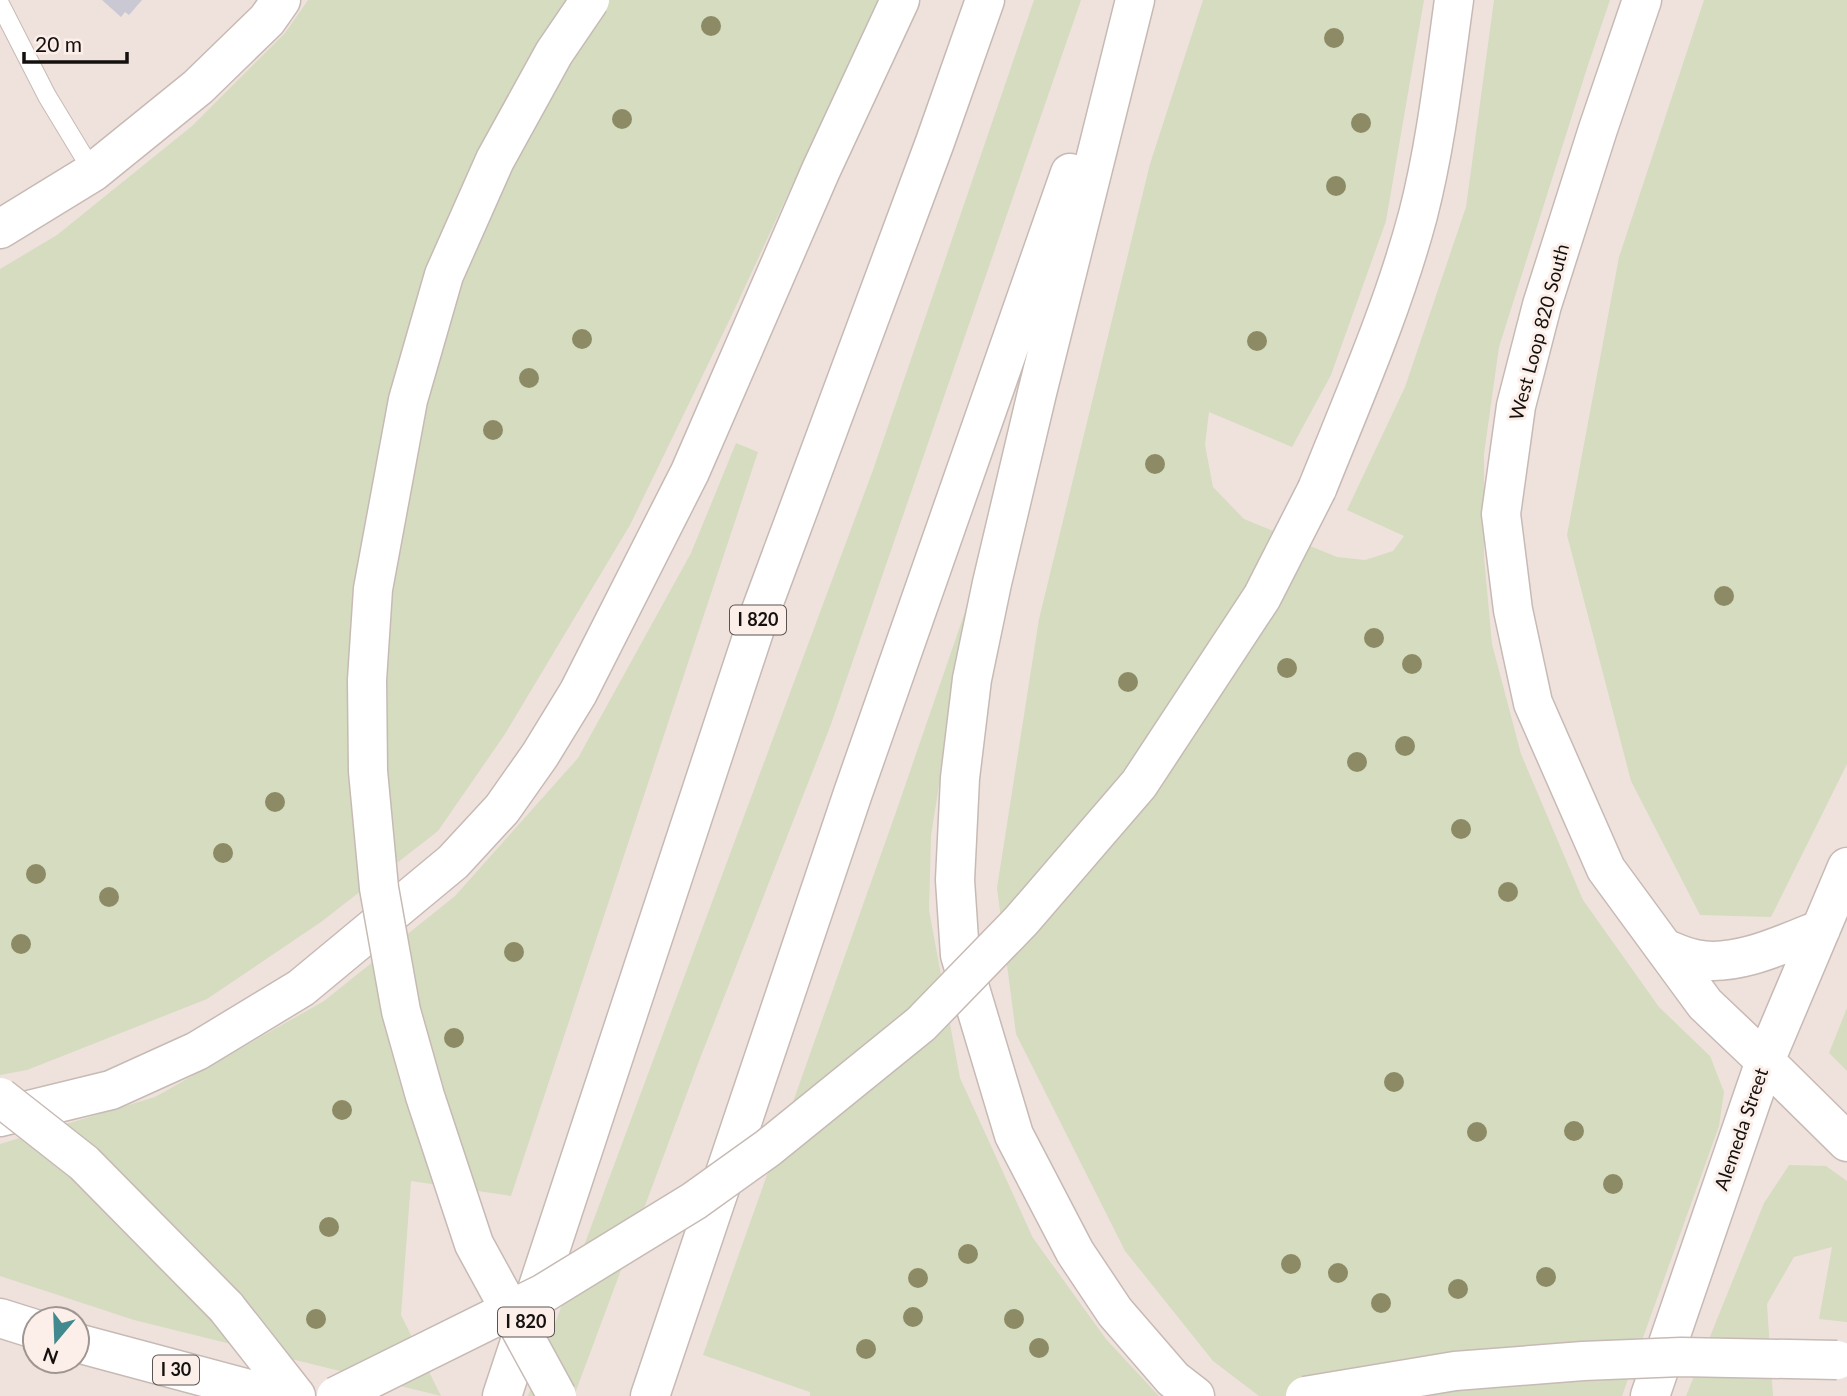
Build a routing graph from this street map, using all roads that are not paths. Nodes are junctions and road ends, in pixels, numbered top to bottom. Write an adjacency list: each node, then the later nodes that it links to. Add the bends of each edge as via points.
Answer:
1 (281, 0): 9 (main road, via 267,20 198,87)
2 (590, 0): 26 (main road, bridge, via 554,53 495,160 444,275 408,400 373,589 367,680 368,771 379,888 401,1011 474,1244)
3 (900, 0): 16 (main road, via 690,471 578,694 502,809 453,862 300,988 197,1051 111,1090)
4 (985, 0): 25 (main road, I 820, bridge, via 760,613)
5 (1133, 0): 27 (main road, via 890,688); 28 (main road, via 972,679 960,778 955,880 960,955 1014,1135 1075,1252 1115,1312 1173,1379)
6 (1454, 0): 24 (main road, bridge, via 1418,213 1378,337 1317,489 1262,597 1139,784 1021,921 921,1024 768,1147 694,1201 544,1293)
7 (1642, 0): 13 (main road, West Loop 820 South, via 1542,305 1516,406 1501,514 1513,610 1533,703 1606,869)
8 (0, 4): 9 (lane)
9 (93, 172): 10 (main road)
10 (0, 229)
11 (1847, 867): 12 (main road, Alemeda Street)
12 (1821, 929): 13 (main road, via 1765,951 1722,961 1695,960); 14 (main road, Alemeda Street)
13 (1664, 948): 14 (main road, West Loop 820 South, via 1704,1004)
14 (1765, 1061): 17 (main road, West Loop 820 South); 30 (main road, Alemeda Street)
15 (0, 1097): 23 (main road, bridge, via 84,1163 226,1307)
16 (0, 1117)
17 (1847, 1143)
18 (0, 1318): 19 (main road)
19 (21, 1325)
20 (91, 1347): 22 (main road, I 30)
21 (1842, 1360): 29 (main road, bridge, via 1681,1357 1583,1361 1455,1371)
22 (275, 1396)
23 (296, 1396)
24 (336, 1396)
25 (502, 1396)
26 (557, 1396)
27 (650, 1396)
28 (1195, 1396)
29 (1305, 1396)
30 (1650, 1396)

